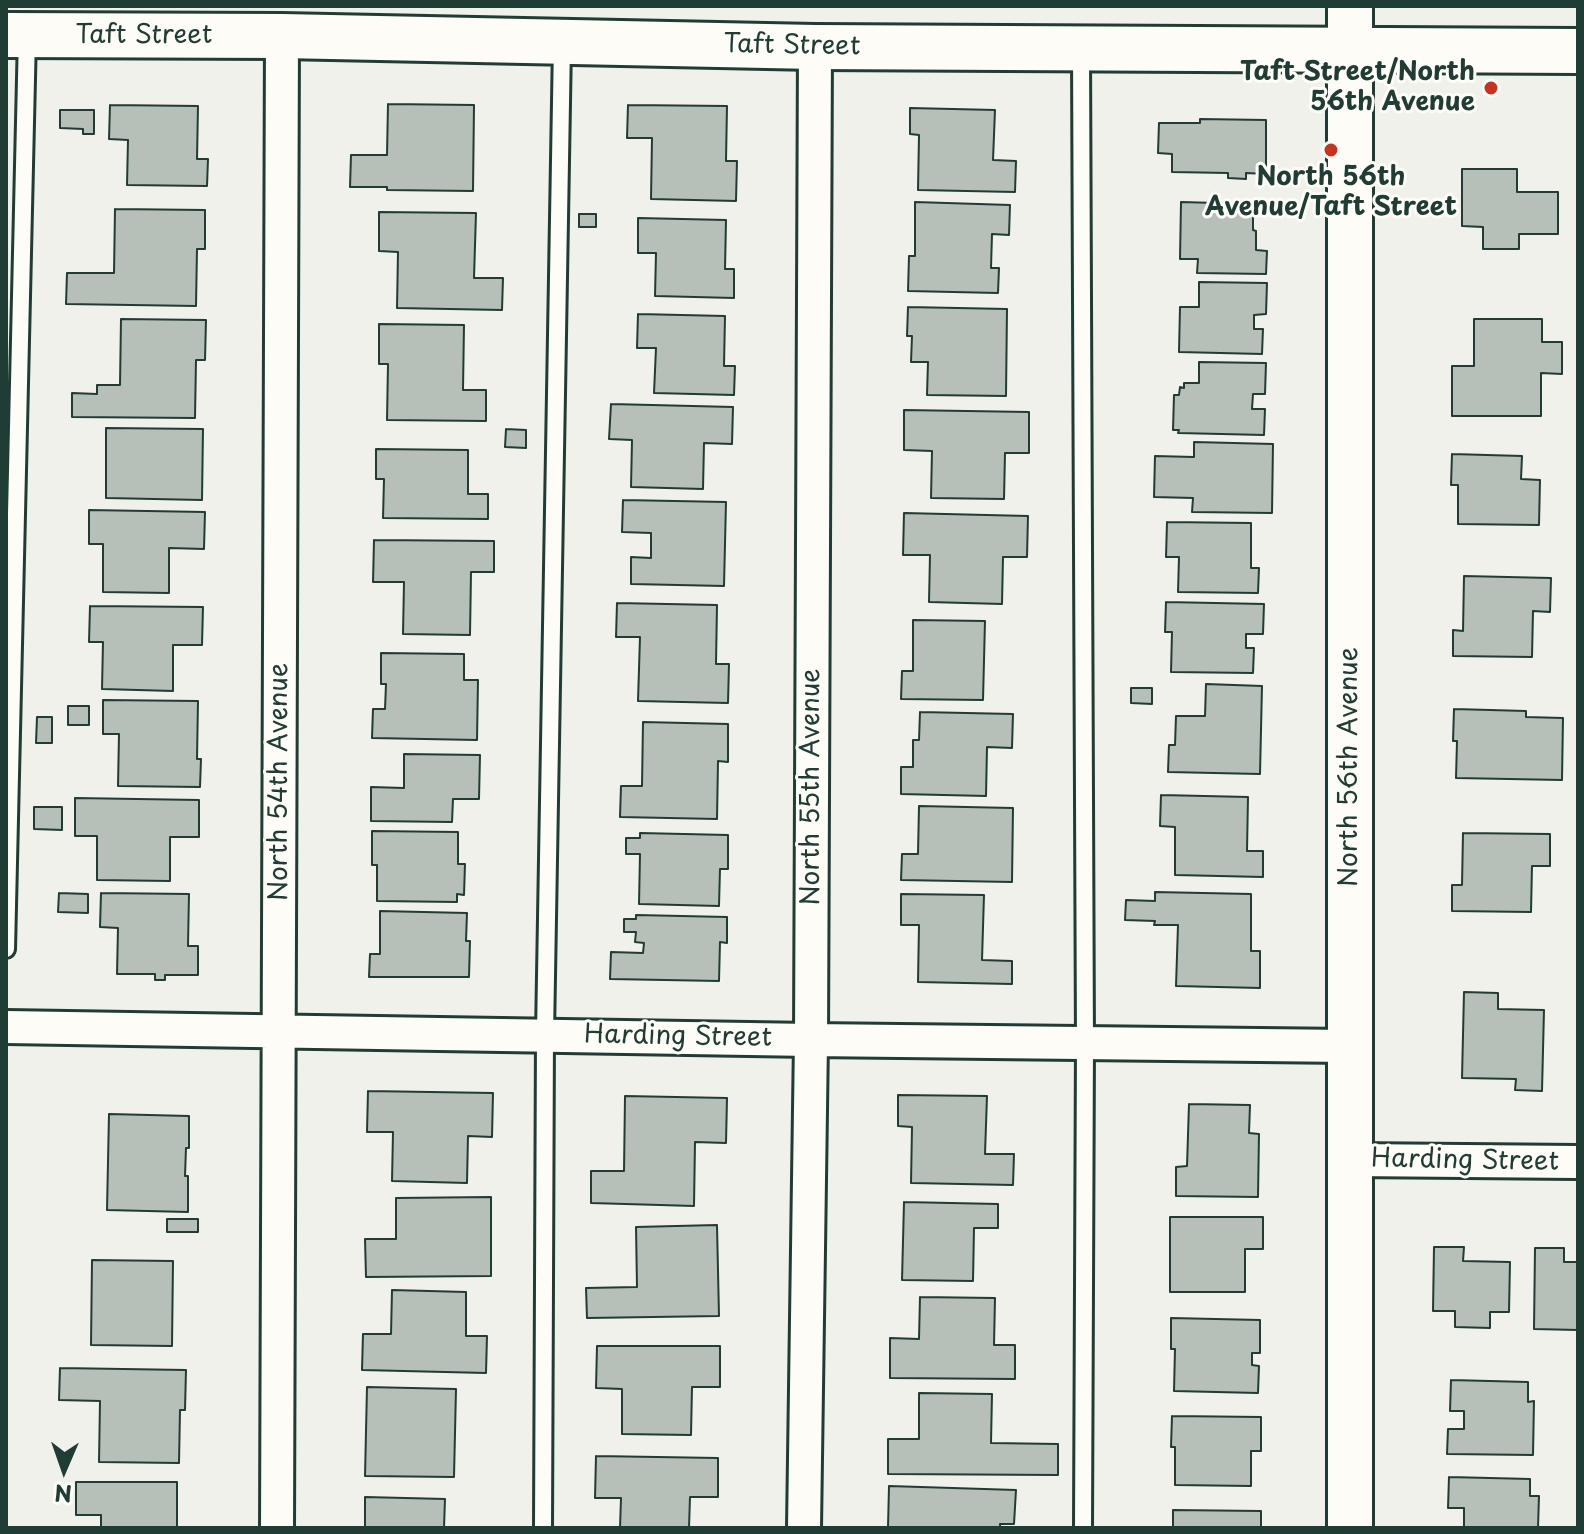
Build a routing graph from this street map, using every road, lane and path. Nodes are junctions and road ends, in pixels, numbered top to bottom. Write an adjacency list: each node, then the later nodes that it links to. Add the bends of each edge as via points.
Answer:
1 (1350, 6): 7 (street, North 56th Avenue)
2 (17, 35): 3 (street, Taft Street); 9 (lane)
3 (282, 36): 4 (street, Taft Street); 11 (street, North 54th Avenue)
4 (562, 42): 5 (street, Taft Street); 12 (lane)
5 (815, 47): 6 (street, Taft Street); 13 (street, North 55th Avenue)
6 (1081, 48): 7 (street, Taft Street); 14 (lane)
7 (1349, 49): 8 (street, Taft Street); 15 (street, North 56th Avenue)
8 (1578, 51)
9 (6, 949)
10 (6, 1027): 11 (street, Harding Street)
11 (280, 1030): 12 (street, Harding Street); 18 (street, North 54th Avenue)
12 (545, 1034): 13 (street, Harding Street); 19 (lane)
13 (811, 1040): 14 (street, Harding Street); 20 (street, North 55th Avenue)
14 (1085, 1043): 15 (street, Harding Street); 21 (lane)
15 (1349, 1046): 16 (street, North 56th Avenue)
16 (1351, 1160): 17 (street, Harding Street); 22 (street, North 56th Avenue)
17 (1578, 1162)
18 (277, 1528)
19 (543, 1528)
20 (804, 1528)
21 (1083, 1528)
22 (1350, 1528)

